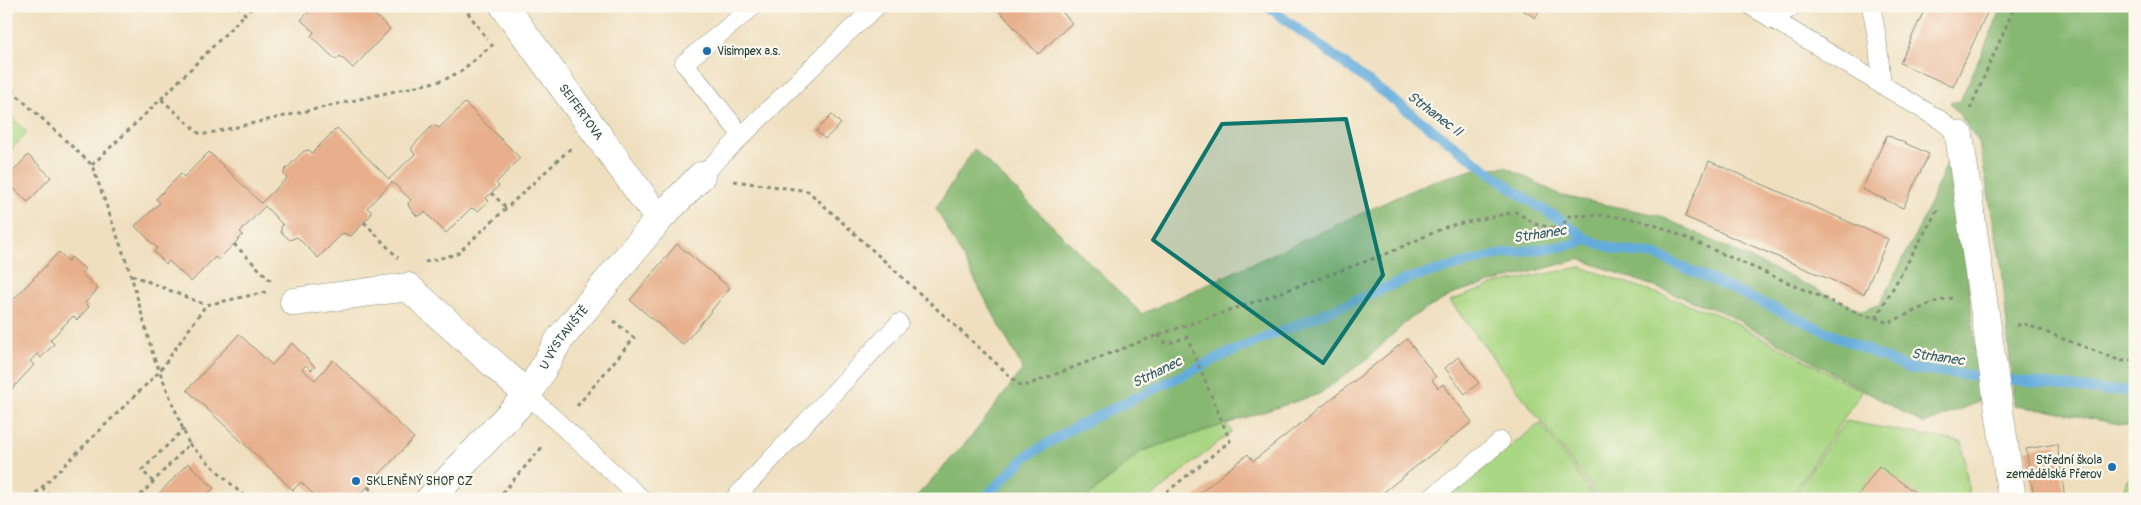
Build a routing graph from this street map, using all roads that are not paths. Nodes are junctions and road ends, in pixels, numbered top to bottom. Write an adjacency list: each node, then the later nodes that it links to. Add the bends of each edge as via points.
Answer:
1 (504, 6): 12 (street, SEIFERTOVA)
2 (754, 6): 10 (lane, via 684,63)
3 (877, 6): 10 (lane)
4 (1751, 6): 7 (lane)
5 (1793, 6): 7 (lane)
6 (1871, 6): 8 (lane, via 1878,37)
7 (1772, 20): 8 (lane)
8 (1882, 85): 9 (lane, via 1942,120)
9 (1959, 135): 21 (street)
10 (742, 136): 11 (lane)
11 (701, 176): 12 (street, U VÝSTAVIŠTĚ)
12 (659, 219): 15 (street, U VÝSTAVIŠTĚ, via 559,340)
13 (286, 296): 15 (street, via 408,286)
14 (900, 323): 19 (lane)
15 (528, 396): 17 (street, U VÝSTAVIŠTĚ); 18 (lane)
16 (1502, 441): 20 (lane)
17 (430, 499)
18 (642, 499)
19 (734, 499)
20 (1430, 499)
21 (2012, 499)

